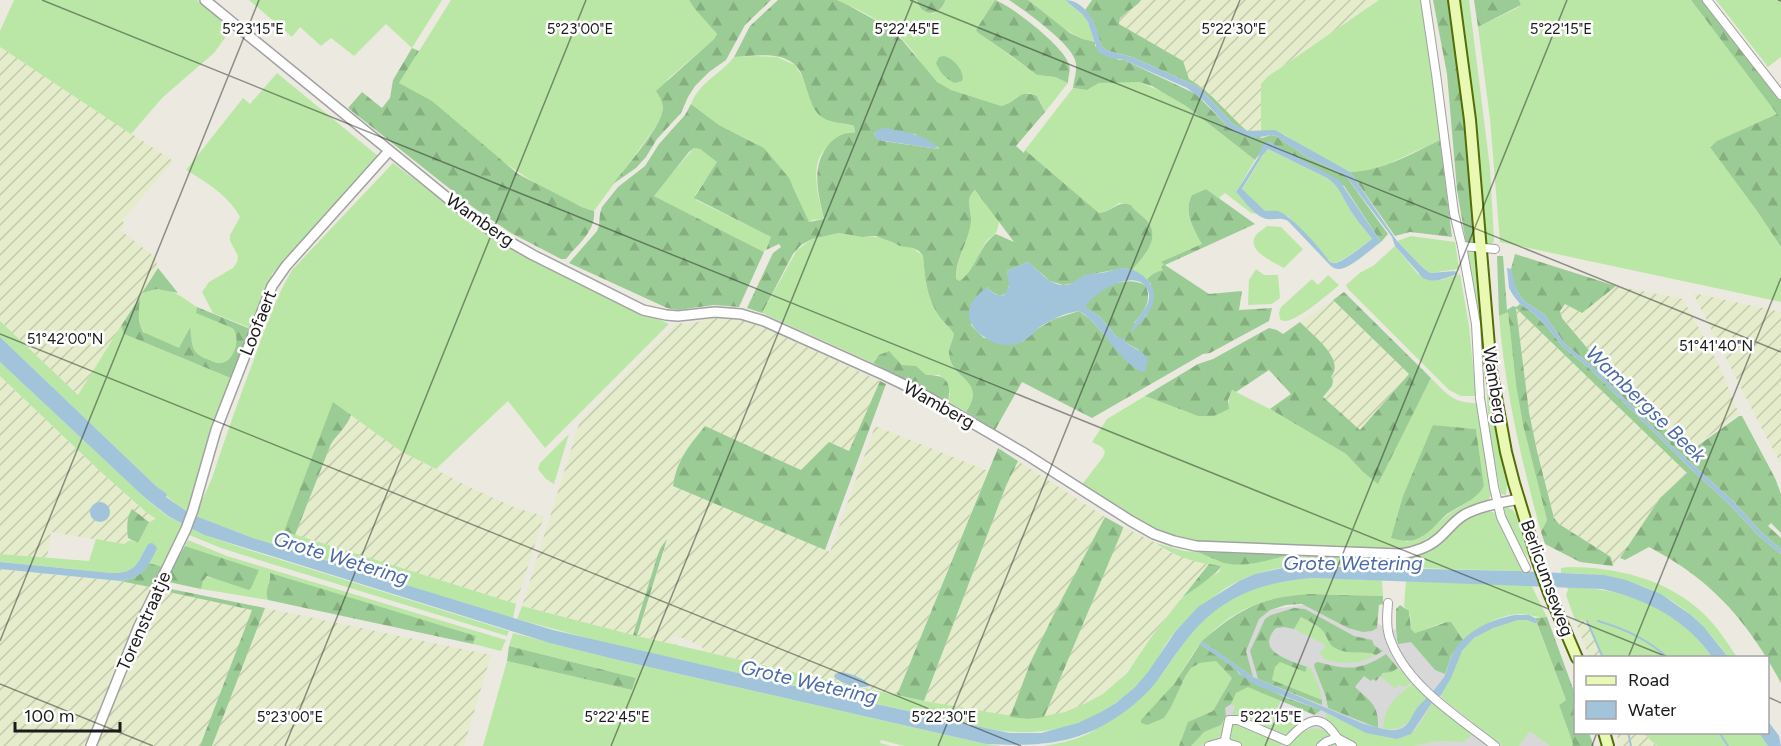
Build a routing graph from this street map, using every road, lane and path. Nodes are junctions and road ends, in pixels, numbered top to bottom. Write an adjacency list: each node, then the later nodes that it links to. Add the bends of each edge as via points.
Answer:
1 (205, 0): 6 (street)
2 (1425, 0): 7 (street, Wamberg, via 1454,213)
3 (1454, 0): 8 (main road, Wamberg)
4 (1707, 0): 5 (street)
5 (1781, 95)
6 (391, 153): 11 (street, Wamberg, via 486,228 577,278 656,314 728,312 764,321 919,392 1131,521 1174,541 1196,546 1400,554 1426,547 1464,515); 12 (street, Loofaert, via 272,286 216,430)
7 (1462, 246): 8 (street); 11 (street, Wamberg, via 1476,324 1480,398)
8 (1481, 247): 9 (street); 10 (main road, Wamberg, via 1491,370)
9 (1495, 249)
10 (1519, 499): 11 (street, Wamberg); 15 (main road, Berlicumseweg, via 1549,593)
11 (1498, 504): 13 (street, Berlicumseweg)
12 (186, 529): 18 (street, Torenstraatje, via 139,626)
13 (1526, 568)
14 (1388, 603): 23 (street, via 1389,634 1408,670 1440,703)
15 (1577, 656)
16 (1337, 738): 17 (street, via 1323,722 1315,720 1287,741 1238,720 1229,720 1225,740); 20 (street); 21 (street); 22 (street)
17 (1233, 745): 19 (street, via 1223,742)
18 (91, 746)
19 (1209, 746)
20 (1321, 746)
21 (1342, 746)
22 (1352, 746)
23 (1495, 746)

